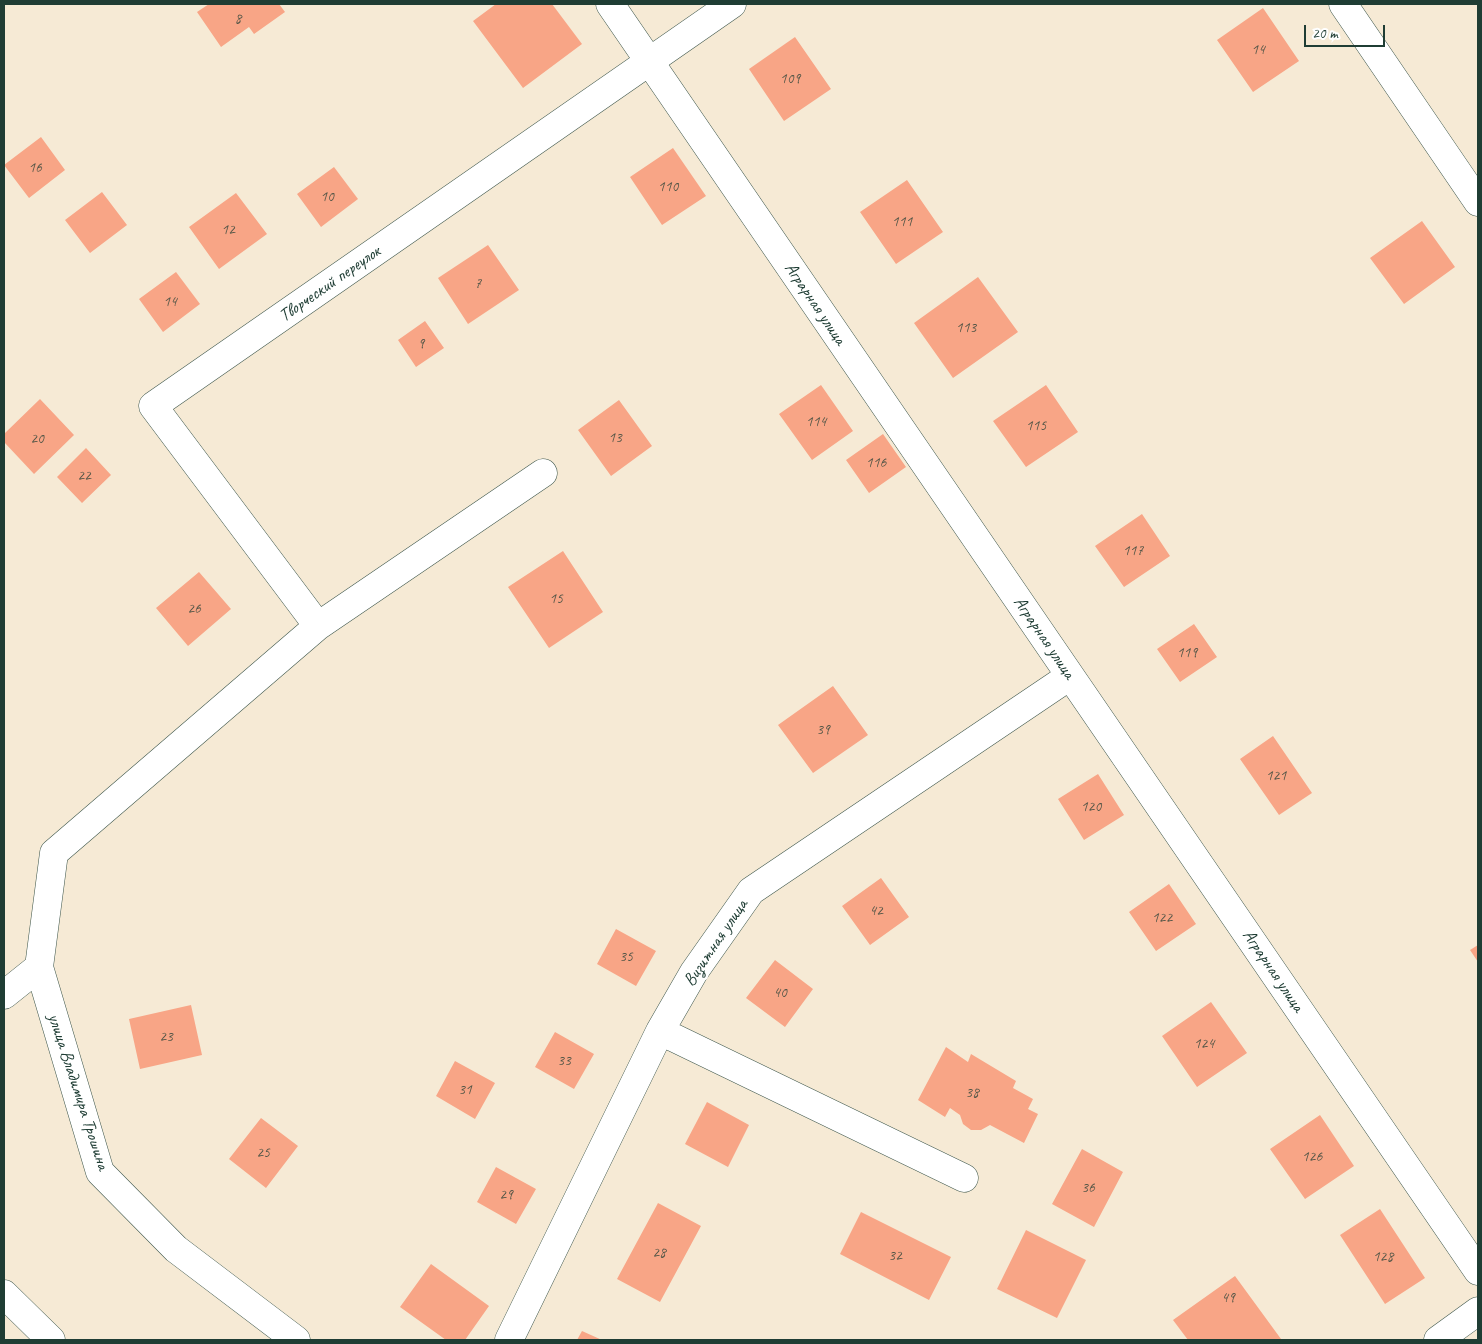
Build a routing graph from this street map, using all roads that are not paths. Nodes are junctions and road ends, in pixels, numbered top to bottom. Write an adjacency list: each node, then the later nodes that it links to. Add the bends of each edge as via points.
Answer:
1 (610, 4): 4 (street, Аграрная улица)
2 (732, 4): 4 (street, Творческий переулок)
3 (1342, 4): 5 (street)
4 (650, 63): 7 (street, Творческий переулок, via 153,406); 8 (street, Аграрная улица)
5 (1478, 202)
6 (543, 473): 7 (street)
7 (318, 626): 9 (street, via 54,853)
8 (1070, 676): 11 (street, Визитная улица, via 751,891 694,972); 13 (street, Аграрная улица)
9 (39, 967): 10 (street); 17 (street, улица Владимира Трошина, via 100,1172 176,1248)
10 (4, 994)
11 (660, 1031): 12 (street); 18 (street, Визитная улица)
12 (964, 1178)
13 (1478, 1271)
14 (4, 1294): 16 (street)
15 (1478, 1311): 19 (street)
16 (51, 1340)
17 (296, 1340)
18 (509, 1340)
19 (1438, 1340)

